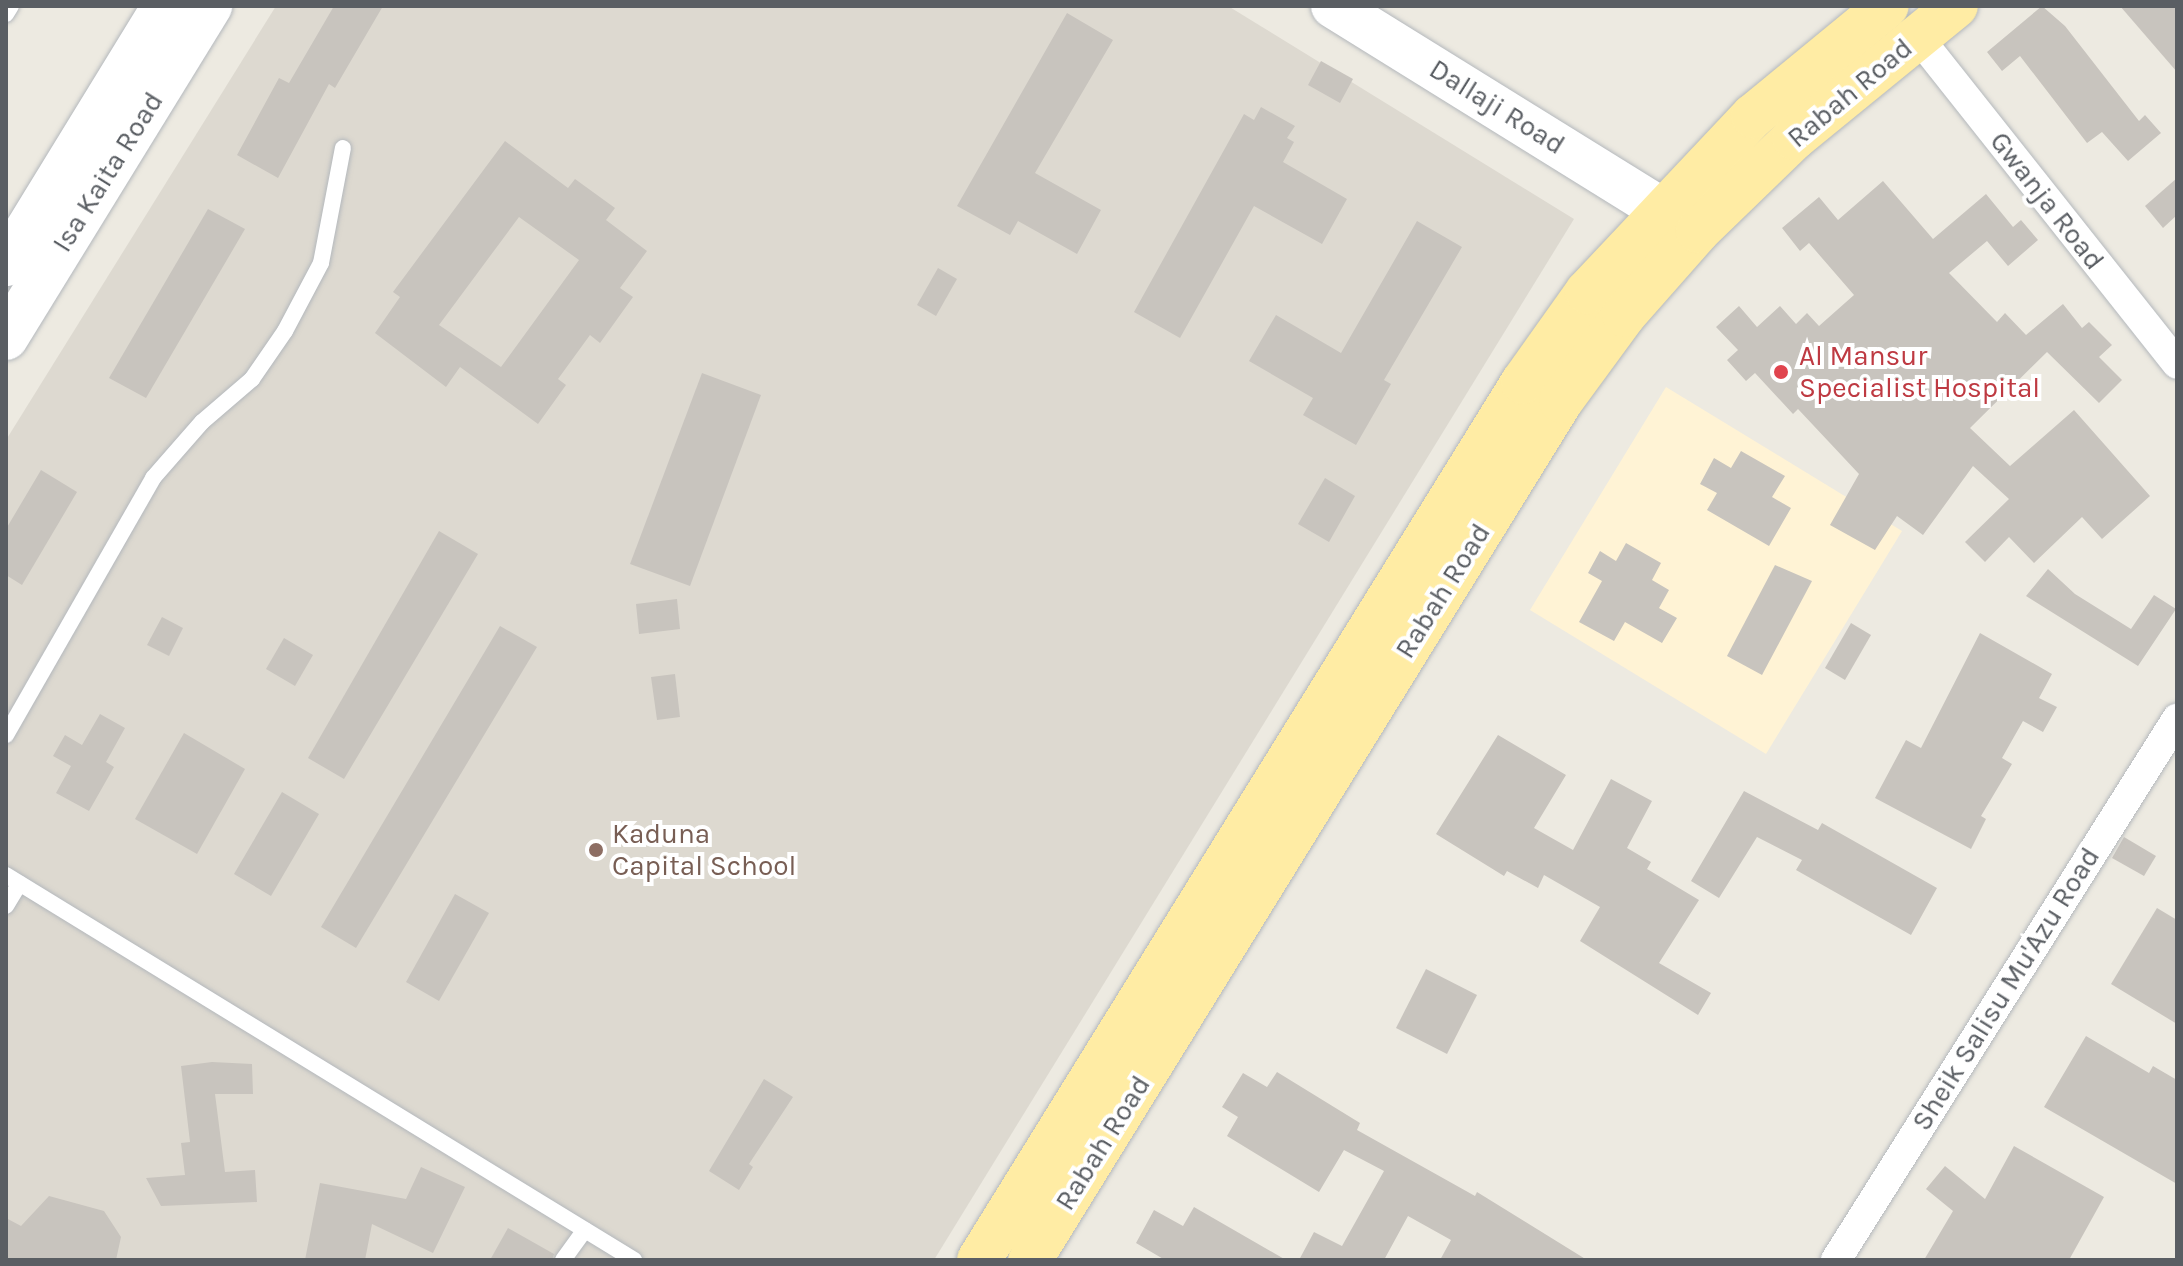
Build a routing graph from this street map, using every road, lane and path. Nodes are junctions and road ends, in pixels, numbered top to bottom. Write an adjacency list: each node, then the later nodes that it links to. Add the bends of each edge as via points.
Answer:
1 (11, 6): 7 (lane)
2 (164, 6): 11 (main road, Isa Kaita Road)
3 (210, 6): 12 (main road, Isa Kaita Road)
4 (1333, 6): 10 (main road, Dallaji Road)
5 (1887, 6): 10 (main road, Rabah Road, via 1753,116)
6 (1956, 6): 8 (main road, Rabah Road)
7 (6, 14)
8 (1918, 37): 13 (street, Gwanja Road); 22 (main road, Rabah Road, via 1794,138 1698,231 1624,315 1561,401)
9 (343, 148): 15 (lane, via 321,263 285,331 252,379 202,422 153,478)
10 (1661, 209): 21 (main road, Rabah Road, via 1587,292 1523,382)
11 (6, 264)
12 (6, 338)
13 (2177, 364)
14 (2177, 719): 23 (street, Sheik Salisu Mu'Azu Road)
15 (6, 735)
16 (12, 879): 17 (lane); 18 (lane)
17 (6, 906)
18 (585, 1230): 19 (lane); 20 (lane)
19 (563, 1260)
20 (634, 1260)
21 (979, 1260)
22 (1030, 1260)
23 (1836, 1260)

